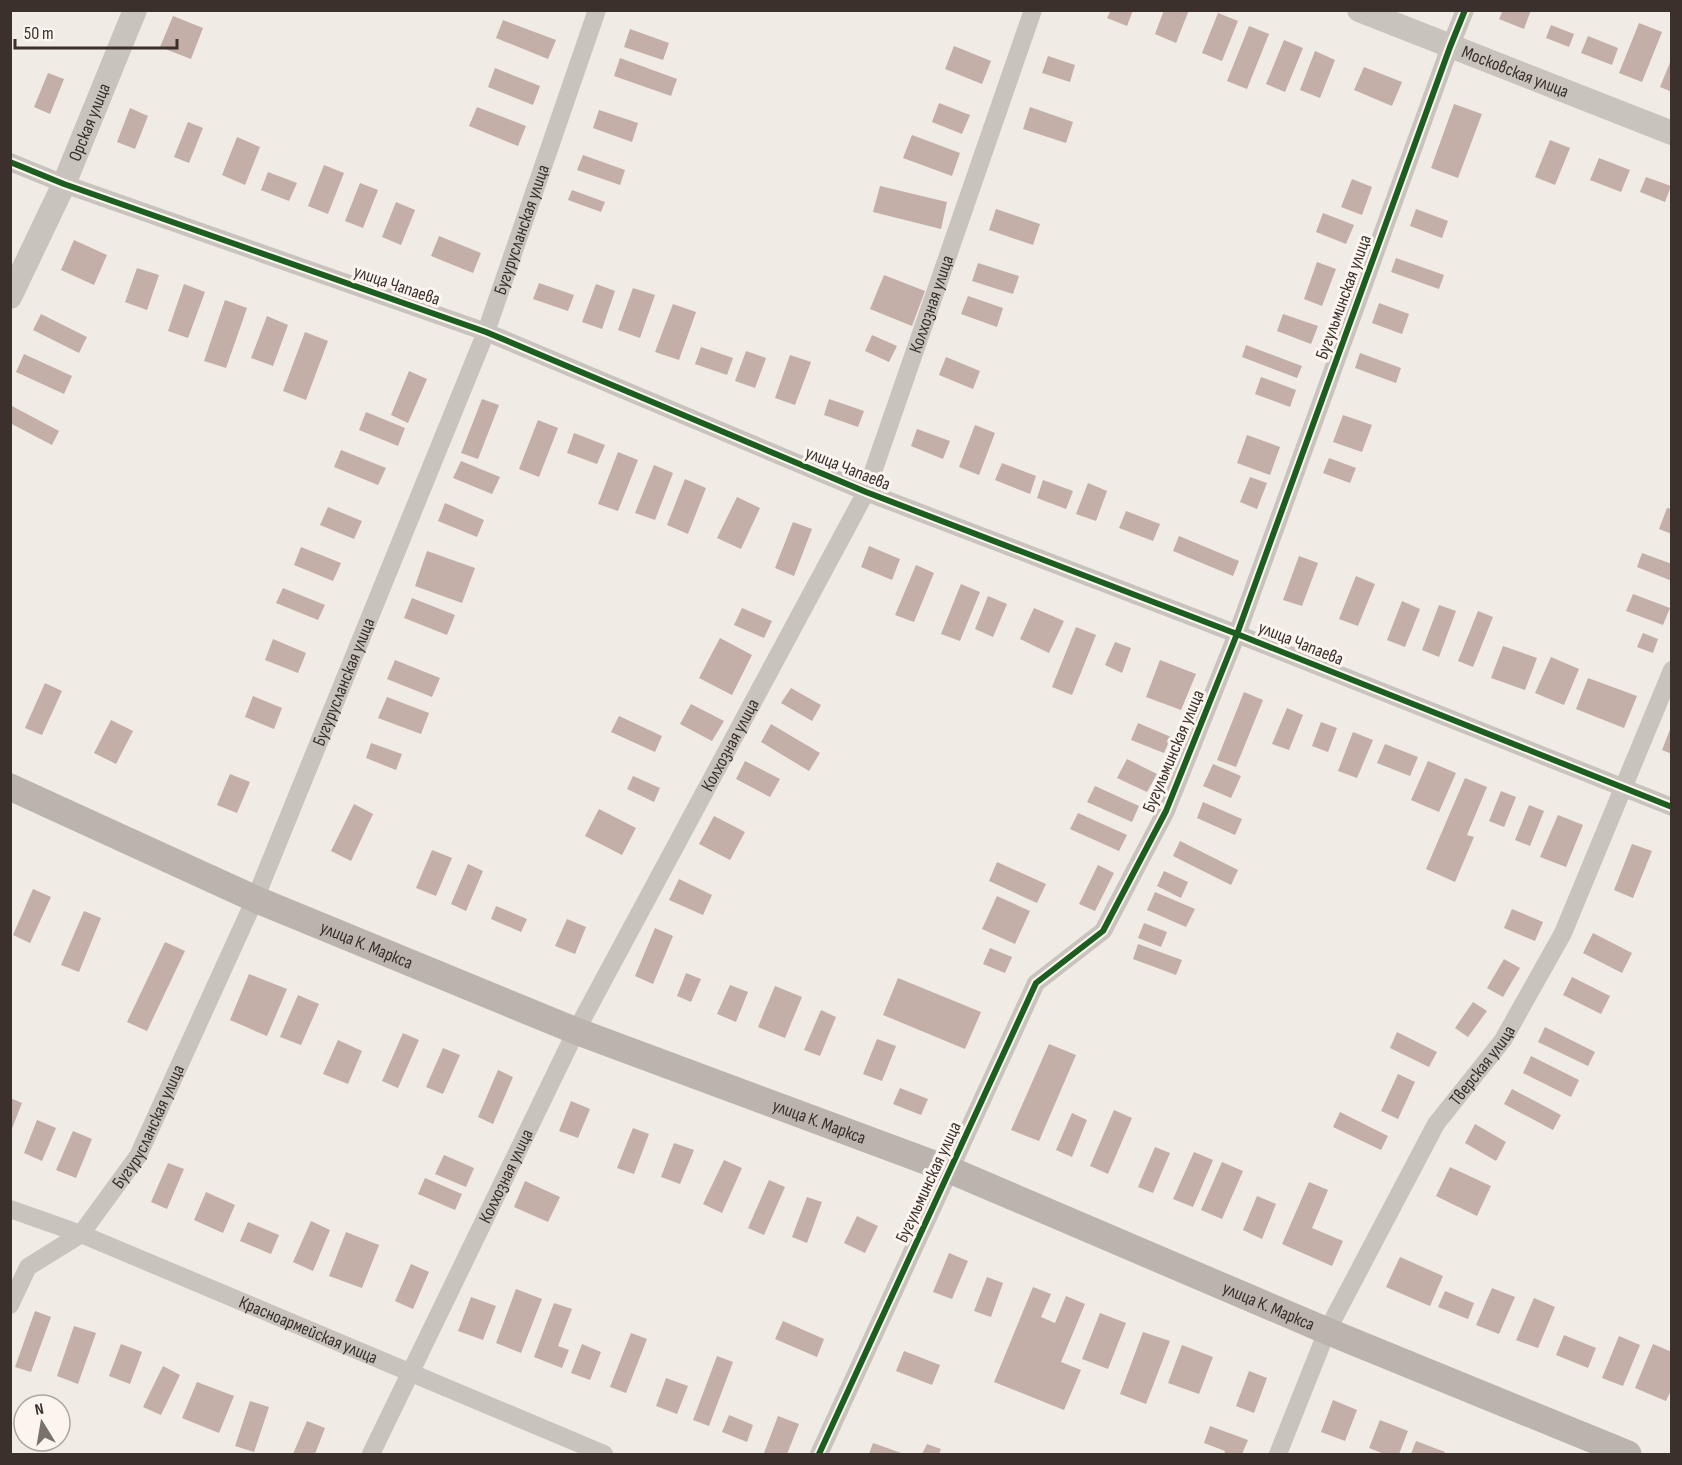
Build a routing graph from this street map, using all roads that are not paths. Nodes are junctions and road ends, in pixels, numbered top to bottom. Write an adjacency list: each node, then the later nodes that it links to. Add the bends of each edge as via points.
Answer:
1 (135, 10): 9 (street, Орская улица)
2 (597, 10): 11 (street, Бугурусланская улица)
3 (1033, 10): 12 (street, Колхозная улица)
4 (1359, 10): 6 (street, Московская улица)
5 (1465, 10): 6 (street, Бугульминская улица)
6 (1450, 47): 7 (street, Московская улица); 13 (street, Бугульминская улица)
7 (1671, 133)
8 (10, 162): 9 (street, улица Чапаева)
9 (64, 184): 10 (street, Орская улица); 11 (street, улица Чапаева)
10 (10, 297)
11 (486, 332): 12 (street, улица Чапаева); 18 (street, Бугурусланская улица)
12 (866, 492): 13 (street, улица Чапаева); 19 (street, Колхозная улица)
13 (1237, 634): 16 (street, улица Чапаева); 20 (street, Бугульминская улица, via 1166,811 1103,931 1036,983)
14 (1671, 670): 16 (street, Тверская улица)
15 (10, 787): 18 (main road, улица К. Маркса)
16 (1624, 788): 17 (street, улица Чапаева); 24 (street, Тверская улица, via 1563,933 1503,1040 1436,1124)
17 (1671, 807)
18 (255, 899): 19 (main road, улица К. Маркса); 22 (street, Бугурусланская улица, via 138,1156)
19 (576, 1031): 20 (main road, улица К. Маркса); 25 (street, Колхозная улица)
20 (950, 1170): 24 (main road, улица К. Маркса); 28 (street, Бугульминская улица)
21 (10, 1209): 22 (street, Красноармейская улица)
22 (81, 1234): 23 (street, Бугурусланская улица, via 28,1267); 25 (street, Красноармейская улица)
23 (10, 1305)
24 (1327, 1331): 29 (street, Тверская улица); 30 (main road, улица К. Маркса)
25 (410, 1374): 26 (street, Колхозная улица); 27 (street, Красноармейская улица)
26 (371, 1455)
27 (604, 1455)
28 (819, 1455)
29 (1278, 1455)
30 (1628, 1455)

